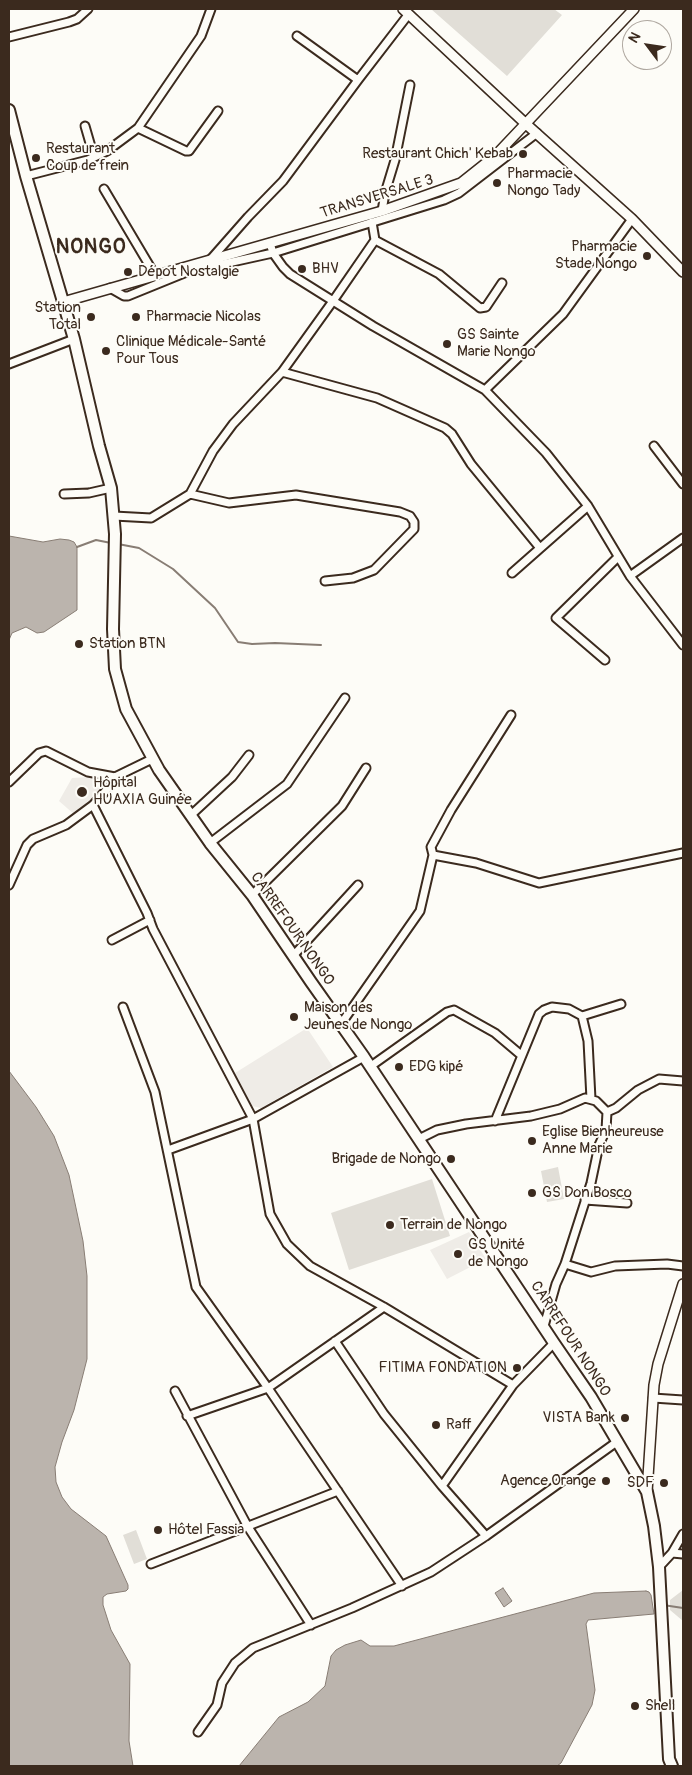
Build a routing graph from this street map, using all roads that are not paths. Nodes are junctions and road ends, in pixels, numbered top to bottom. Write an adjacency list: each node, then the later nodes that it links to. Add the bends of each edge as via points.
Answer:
1 (88, 9): 6 (street, via 69,22)
2 (211, 9): 13 (street, via 201,36)
3 (634, 9): 11 (main road, TRANSVERSALE 3)
4 (405, 12): 7 (street); 11 (main road)
5 (296, 36): 7 (street)
6 (9, 37)
7 (358, 80): 24 (street, via 283,181)
8 (410, 85): 18 (street)
9 (218, 111): 13 (street, via 186,152)
10 (10, 117): 16 (main road, CARREFOUR NONGO)
11 (526, 124): 14 (main road); 18 (main road, TRANSVERSALE 3, via 495,156 461,183)
12 (85, 126): 15 (street)
13 (138, 128): 15 (street)
14 (537, 133): 19 (main road); 20 (street, via 459,193)
15 (94, 157): 16 (street)
16 (26, 176): 30 (main road, CARREFOUR NONGO)
17 (104, 189): 26 (street)
18 (382, 211): 22 (main road, TRANSVERSALE 3)
19 (632, 219): 25 (main road); 34 (street, via 563,314)
20 (372, 222): 21 (street); 23 (street)
21 (375, 240): 27 (street, via 439,274 480,308 486,307); 29 (street)
22 (270, 243): 23 (street); 24 (main road, TRANSVERSALE 3)
23 (273, 253): 28 (street, via 187,272 128,296); 29 (street, via 290,274)
24 (211, 258): 26 (main road, TRANSVERSALE 3)
25 (683, 272)
26 (155, 275): 28 (main road, TRANSVERSALE 3)
27 (502, 283)
28 (109, 288): 30 (main road, TRANSVERSALE 3)
29 (333, 301): 33 (street); 34 (street)
30 (63, 302): 31 (main road, CARREFOUR NONGO)
31 (74, 339): 32 (street); 37 (main road, CARREFOUR NONGO)
32 (9, 364)
33 (282, 372): 39 (street, via 233,424 213,451); 43 (street, via 377,398 446,428 471,464)
34 (485, 390): 40 (street, via 546,454)
35 (654, 446): 36 (street)
36 (683, 484)
37 (111, 488): 38 (street); 41 (main road, CARREFOUR NONGO)
38 (64, 494)
39 (190, 494): 41 (street, via 151,518); 47 (street, via 229,503 296,495 410,516 414,529 374,570 353,578)
40 (588, 506): 43 (street); 44 (street)
41 (114, 516): 53 (main road, CARREFOUR NONGO, via 115,669 126,709)
42 (683, 538): 46 (street)
43 (540, 548): 45 (street)
44 (618, 557): 46 (street); 49 (street, via 556,618)
45 (512, 573)
46 (630, 576): 48 (street)
47 (325, 581)
48 (683, 645)
49 (605, 660)
50 (345, 698): 59 (street, via 287,784)
51 (511, 715): 61 (street, via 451,810 431,847)
52 (249, 755): 58 (street, via 232,777)
53 (152, 759): 55 (street); 58 (main road, CARREFOUR NONGO)
54 (366, 768): 64 (street, via 342,806)
55 (115, 777): 56 (street, via 88,772 46,752 39,753); 57 (street)
56 (9, 782)
57 (93, 805): 62 (street, via 66,825 33,839); 65 (street)
58 (190, 815): 59 (main road, CARREFOUR NONGO)
59 (210, 843): 64 (main road, CARREFOUR NONGO)
60 (683, 853): 61 (street, via 539,884 476,863)
61 (432, 855): 71 (street, via 420,911)
62 (9, 885)
63 (358, 885): 67 (street)
64 (252, 895): 67 (main road, CARREFOUR NONGO)
65 (150, 920): 66 (street); 78 (street)
66 (112, 940)
67 (293, 956): 71 (main road, CARREFOUR NONGO)
68 (621, 1004): 70 (street)
69 (123, 1008): 81 (street, via 155,1092)
70 (582, 1016): 72 (street, via 560,1007 544,1010 539,1014); 76 (street, via 588,1041)
71 (341, 1024): 73 (main road, CARREFOUR NONGO)
72 (521, 1055): 74 (street, via 495,1033 451,1010); 79 (street)
73 (364, 1057): 74 (main road, CARREFOUR NONGO); 78 (street)
74 (371, 1066): 80 (main road, CARREFOUR NONGO)
75 (683, 1081): 77 (street, via 659,1079)
76 (591, 1099): 77 (street); 79 (street, via 541,1114)
77 (607, 1112): 82 (street, via 606,1130)
78 (253, 1119): 81 (street); 87 (street, via 270,1214 287,1244 310,1266)
79 (495, 1120): 80 (street, via 438,1130)
80 (419, 1139): 88 (main road, CARREFOUR NONGO)
81 (168, 1150): 92 (street, via 196,1286)
82 (585, 1200): 83 (street); 84 (street)
83 (627, 1203)
84 (565, 1264): 85 (street, via 591,1272 615,1266); 88 (street)
85 (683, 1266)
86 (683, 1284): 94 (main road, via 658,1364)
87 (384, 1307): 89 (street); 91 (street)
88 (544, 1326): 90 (main road, CARREFOUR NONGO)
89 (335, 1341): 92 (street); 98 (street, via 384,1414)
90 (554, 1343): 91 (street); 97 (main road, CARREFOUR NONGO)
91 (513, 1385): 98 (street)
92 (268, 1388): 96 (street); 99 (street)
93 (174, 1390): 96 (street)
94 (654, 1398): 95 (street); 100 (main road)
95 (683, 1400)
96 (187, 1416): 101 (street)
97 (618, 1441): 100 (main road, CARREFOUR NONGO); 103 (street)
98 (442, 1486): 103 (street)
99 (338, 1491): 101 (street); 108 (street)
100 (647, 1492): 107 (main road, CARREFOUR NONGO)
101 (248, 1527): 106 (street); 109 (street)
102 (683, 1534): 104 (street)
103 (486, 1536): 108 (street, via 431,1572)
104 (672, 1554): 105 (street); 107 (street)
105 (683, 1554)
106 (150, 1564)
107 (659, 1568): 111 (main road, CARREFOUR NONGO)
108 (402, 1586): 109 (street)
109 (311, 1625): 110 (street, via 253,1648 235,1663 222,1682 217,1705)
110 (198, 1732)
111 (672, 1766)

